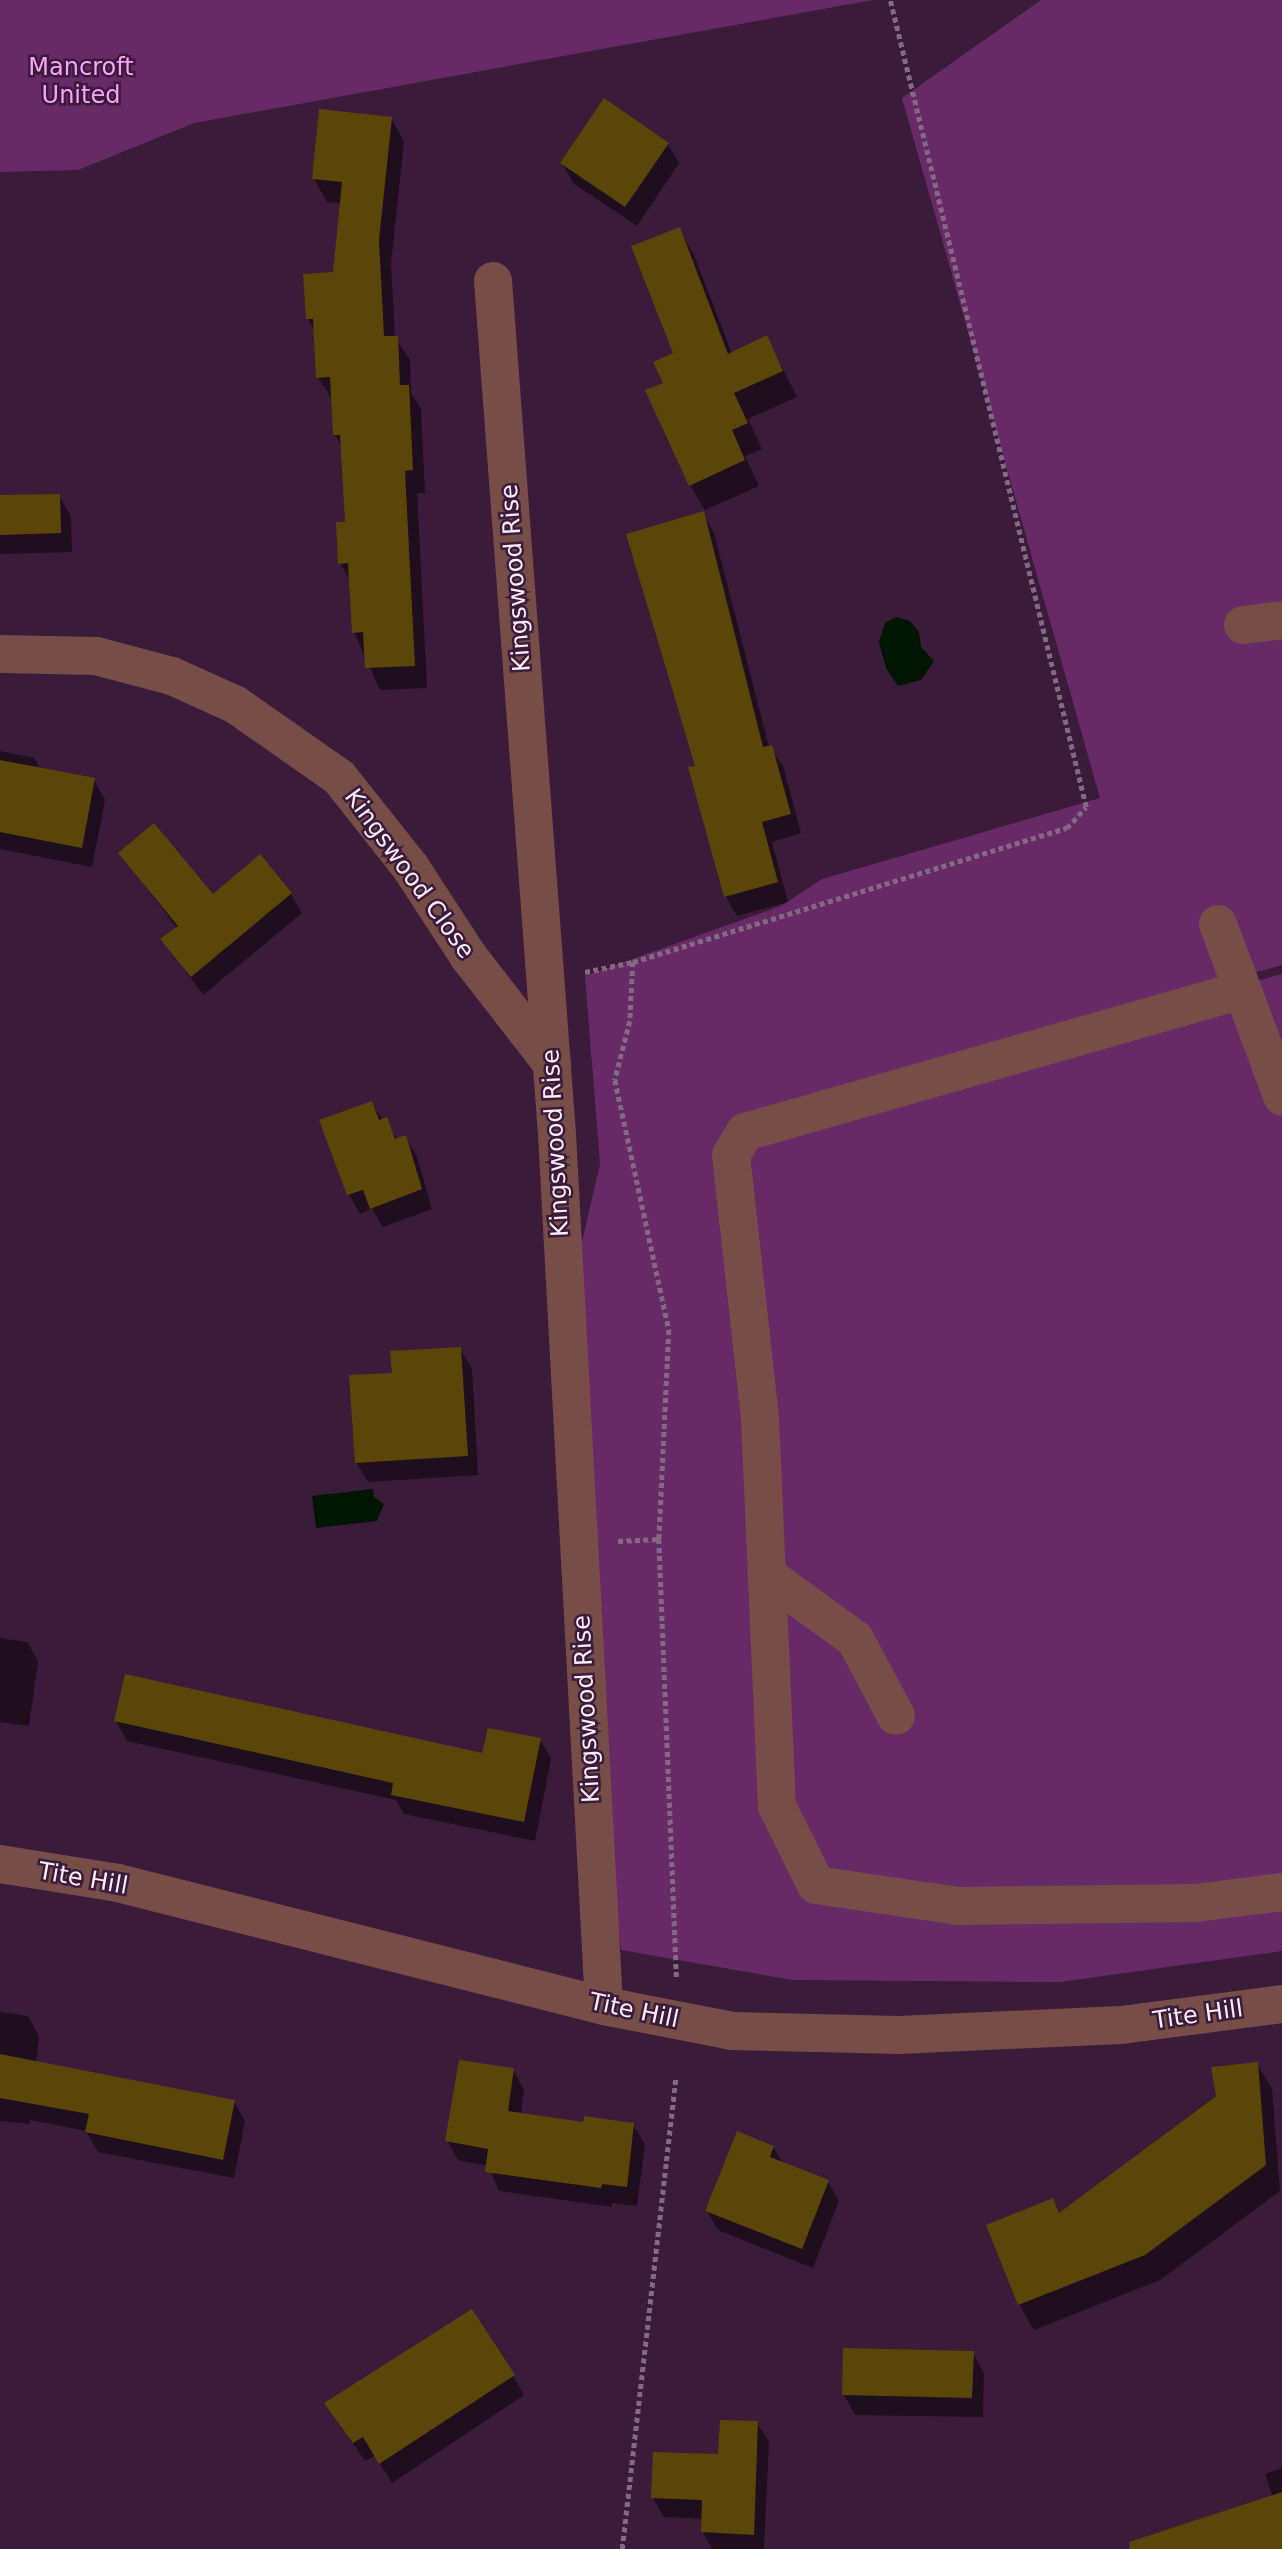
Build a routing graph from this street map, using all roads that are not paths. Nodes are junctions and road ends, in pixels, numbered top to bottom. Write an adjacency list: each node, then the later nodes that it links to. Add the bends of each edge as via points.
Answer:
1 (493, 281): 7 (street, Kingswood Rise)
2 (1282, 620): 3 (street)
3 (1243, 625)
4 (0, 654): 7 (street, Kingswood Close, via 96,656 172,676 236,705 339,777 411,868 469,957)
5 (1217, 924): 6 (street)
6 (1242, 989): 8 (street); 9 (street, via 745,1132 732,1156 760,1418)
7 (552, 1064): 14 (street, Kingswood Rise)
8 (1282, 1096)
9 (771, 1578): 10 (street, via 855,1639); 12 (street, via 777,1806 816,1885 958,1906 1195,1903)
10 (896, 1716)
11 (0, 1864): 14 (street, Tite Hill, via 118,1883)
12 (1282, 1892)
13 (1282, 2004): 14 (street, Tite Hill, via 1121,2025 812,2036 733,2031)
14 (604, 2006)

